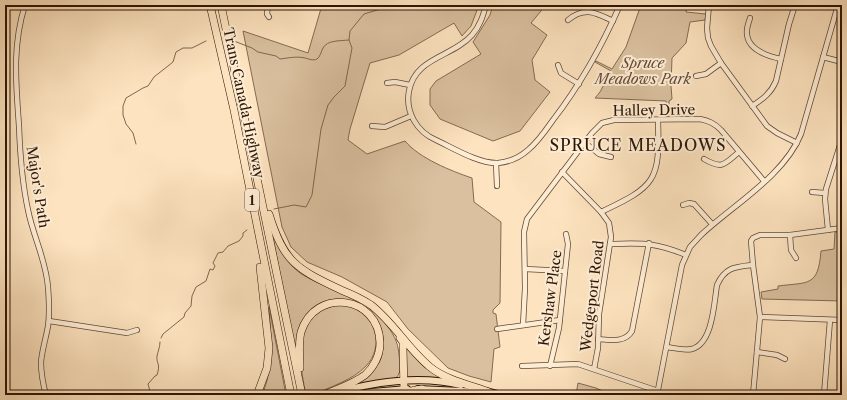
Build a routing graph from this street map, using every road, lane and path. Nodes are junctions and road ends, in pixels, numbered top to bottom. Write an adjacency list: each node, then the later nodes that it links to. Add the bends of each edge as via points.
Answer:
1 (25, 5): 60 (street, Major's Path, via 15,56 20,150 28,211 47,278)
2 (210, 5): 46 (highway, Trans Canada Highway / 1)
3 (221, 5): 35 (highway, Trans Canada Highway / 1)
4 (268, 5): 10 (street)
5 (486, 5): 22 (street, via 472,36 424,65)
6 (620, 5): 13 (street)
7 (709, 5): 17 (street, via 708,38)
8 (795, 5): 15 (street)
9 (838, 5): 14 (street)
10 (269, 17)
11 (750, 18): 15 (street, via 747,34 752,45 765,55)
12 (568, 20): 13 (street, via 575,14 588,12)
13 (612, 21): 21 (street)
14 (823, 57): 16 (street); 29 (street)
15 (781, 59): 23 (street, via 772,89 766,97)
16 (842, 62)
17 (721, 64): 19 (street, via 706,74); 23 (street)
18 (558, 65): 21 (street, via 561,73)
19 (696, 76)
20 (387, 83): 22 (street)
21 (579, 84): 34 (street, via 534,145 514,159)
22 (410, 85): 24 (street, via 408,98)
23 (752, 106): 29 (street, via 772,130)
24 (412, 116): 26 (street, via 385,127); 34 (street, via 418,127 432,138 476,158)
25 (658, 120): 28 (street, Halley Drive, via 608,121 597,127); 30 (street, Halley Drive, via 707,120 716,125); 42 (street, via 657,165 649,183 636,194)
26 (372, 126)
27 (842, 139): 31 (street)
28 (584, 142): 32 (street, via 599,154); 36 (street, Halley Drive)
29 (797, 143): 37 (street, via 782,164)
30 (739, 152): 33 (street, via 720,166); 37 (street, Halley Drive)
31 (840, 155): 40 (street)
32 (611, 157)
33 (704, 159)
34 (496, 163): 38 (street)
35 (255, 168): 64 (highway, via 274,232 290,259 312,276 370,304); 78 (highway, Trans Canada Highway / 1)
36 (562, 172): 42 (street, Wedgeport Road); 54 (street, Halley Drive, via 527,219 524,232)
37 (764, 181): 43 (street)
38 (497, 186)
39 (812, 192): 40 (street)
40 (825, 193): 45 (street)
41 (683, 205): 43 (street, via 694,204)
42 (602, 212): 50 (street, Wedgeport Road, via 611,230)
43 (712, 224): 51 (street)
44 (842, 228): 45 (street)
45 (828, 230): 48 (street)
46 (258, 233): 80 (highway, via 256,242 269,348 267,368); 81 (highway, Trans Canada Highway / 1)
47 (566, 234): 55 (street, Kershaw Place, via 568,244)
48 (790, 235): 52 (street, via 790,250); 53 (street, via 760,235 753,238 750,244)
49 (649, 243): 50 (street); 51 (street); 65 (street, via 632,331 628,337 620,340)
50 (610, 244): 65 (street, Wedgeport Road, via 599,314)
51 (686, 255): 66 (street)
52 (796, 258)
53 (753, 265): 56 (street); 66 (street, via 730,269 720,279 709,331 701,344 686,350)
54 (525, 269): 55 (street); 61 (street, Halley Drive)
55 (564, 271): 57 (street, Kershaw Place)
56 (760, 317): 58 (street); 67 (street)
57 (560, 320): 61 (street); 70 (street, Kershaw Place)
58 (830, 320): 59 (street); 88 (street)
59 (842, 320)
60 (49, 321): 63 (street, via 127,333); 77 (street, Major's Path, via 41,363)
61 (523, 325): 62 (street)
62 (497, 329)
63 (137, 330)
64 (395, 330): 72 (highway, via 403,342); 75 (highway, via 431,368)
65 (598, 339): 71 (street, Wedgeport Road)
66 (667, 346): 76 (street)
67 (757, 352): 68 (street); 87 (street)
68 (785, 359)
69 (522, 366): 70 (street)
70 (550, 366): 71 (street, via 578,364)
71 (594, 369): 76 (street)
72 (404, 381): 73 (highway); 75 (main road, via 455,384); 83 (main road)
73 (404, 389): 74 (main road); 84 (main road)
74 (422, 389): 75 (main road); 85 (highway)
75 (489, 392): 86 (main road)
76 (657, 393)
77 (46, 394): 79 (street)
78 (302, 394): 82 (highway, via 300,341 306,322 320,308 329,304 355,304 364,309 378,326 380,347 377,358 371,368 356,380)
79 (40, 395)
80 (257, 395)
81 (291, 395)
82 (324, 395)
83 (330, 395)
84 (353, 395)
85 (388, 395)
86 (501, 395)
87 (753, 395)
88 (824, 395)

